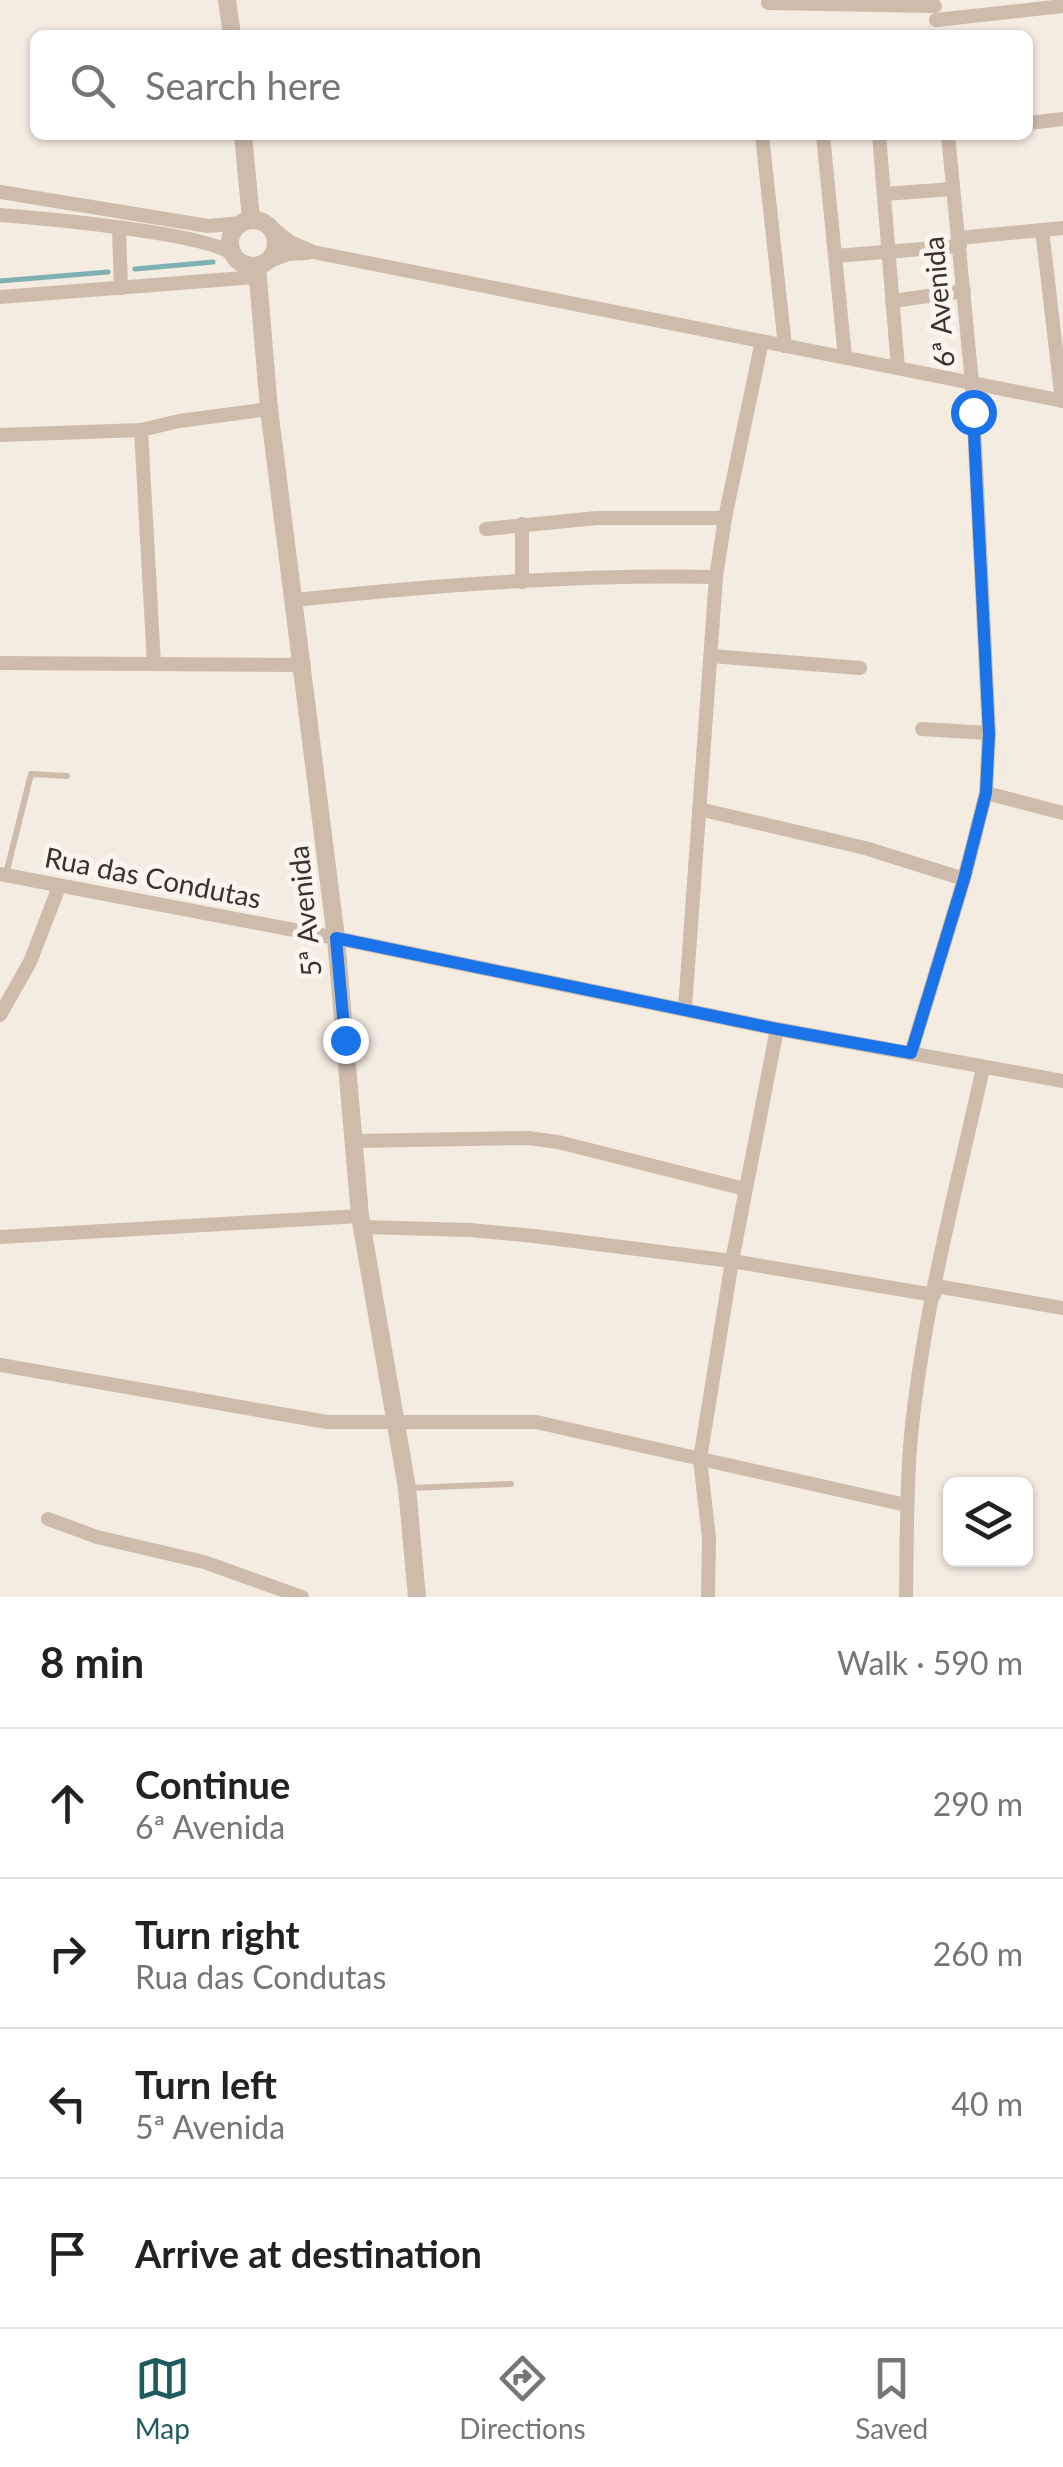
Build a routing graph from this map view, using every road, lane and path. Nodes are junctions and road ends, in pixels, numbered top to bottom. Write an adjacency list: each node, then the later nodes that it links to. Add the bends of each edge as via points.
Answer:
1 (228, 0): 5 (street)
2 (768, 3): 4 (street)
3 (1063, 6): 4 (street)
4 (936, 16)
5 (231, 30)
6 (1063, 119): 7 (street)
7 (1033, 122)
8 (243, 140): 17 (street)
9 (763, 140): 33 (street)
10 (823, 140): 26 (street)
11 (879, 140): 15 (street)
12 (948, 140): 13 (street, 6ª Avenida)
13 (953, 189): 15 (street); 22 (street, 6ª Avenida)
14 (0, 192): 17 (street, via 208,226)
15 (884, 194): 24 (street)
16 (0, 214): 20 (street)
17 (246, 221): 18 (street); 25 (street, via 229,240)
18 (270, 226): 23 (street); 27 (street, via 276,246)
19 (1063, 228): 21 (street)
20 (119, 229): 25 (street, via 216,245); 28 (street)
21 (1042, 230): 22 (street); 37 (street)
22 (959, 242): 24 (street); 29 (street, 6ª Avenida)
23 (313, 252): 27 (street, via 288,254); 32 (street)
24 (888, 253): 26 (street); 31 (street)
25 (232, 254): 27 (street)
26 (835, 256): 34 (street)
27 (259, 269): 28 (street); 38 (street, 5ª Avenida)
28 (122, 288): 30 (street)
29 (964, 291): 31 (street); 36 (street, 6ª Avenida)
30 (0, 298)
31 (892, 301): 35 (street)
32 (762, 341): 33 (street); 41 (street)
33 (785, 346): 34 (street)
34 (846, 358): 35 (street)
35 (898, 368): 36 (street)
36 (972, 383): 37 (street); 53 (street, 6ª Avenida)
37 (1062, 401)
38 (269, 409): 39 (street); 46 (street, 5ª Avenida)
39 (141, 430): 40 (street); 49 (street)
40 (0, 435)
41 (725, 518): 42 (street); 44 (street)
42 (522, 524): 43 (street); 45 (street)
43 (486, 528)
44 (716, 576): 45 (street); 47 (street)
45 (522, 582): 46 (street)
46 (295, 600): 50 (street, 5ª Avenida)
47 (711, 656): 51 (street); 56 (street)
48 (0, 663): 49 (street)
49 (154, 664): 50 (street)
50 (304, 665): 61 (street, 5ª Avenida)
51 (860, 668)
52 (922, 729): 53 (street)
53 (989, 734): 55 (street, 6ª Avenida)
54 (67, 776): 58 (lane, via 31,774)
55 (986, 793): 57 (street); 59 (street, 6ª Avenida)
56 (699, 808): 59 (street); 62 (street)
57 (1063, 813)
58 (3, 875): 60 (street, Rua das Condutas)
59 (964, 879): 65 (street, 6ª Avenida)
60 (58, 887): 61 (street, Rua das Condutas); 63 (street, via 30,962)
61 (336, 938): 62 (street, Rua das Condutas); 68 (street, 5ª Avenida)
62 (684, 1008): 64 (street, Rua das Condutas)
63 (0, 1015)
64 (777, 1029): 65 (street, Rua das Condutas); 69 (street)
65 (911, 1053): 66 (street, Rua das Condutas)
66 (982, 1068): 67 (street, Rua das Condutas); 73 (street)
67 (1063, 1081)
68 (354, 1141): 69 (street, via 528,1138); 70 (street, 5ª Avenida)
69 (745, 1189): 72 (street)
70 (361, 1222): 71 (street); 72 (street); 76 (street, 5ª Avenida)
71 (0, 1237)
72 (732, 1261): 73 (street); 77 (street)
73 (935, 1290): 74 (street); 80 (street)
74 (1063, 1308)
75 (0, 1365): 76 (street, via 308,1420)
76 (394, 1423): 77 (street, via 536,1422); 79 (street, 5ª Avenida)
77 (700, 1460): 80 (street); 84 (street)
78 (510, 1484): 79 (lane)
79 (408, 1488): 83 (street, 5ª Avenida)
80 (906, 1505): 85 (street)
81 (48, 1519): 82 (street)
82 (302, 1597)
83 (417, 1597)
84 (708, 1597)
85 (906, 1597)

